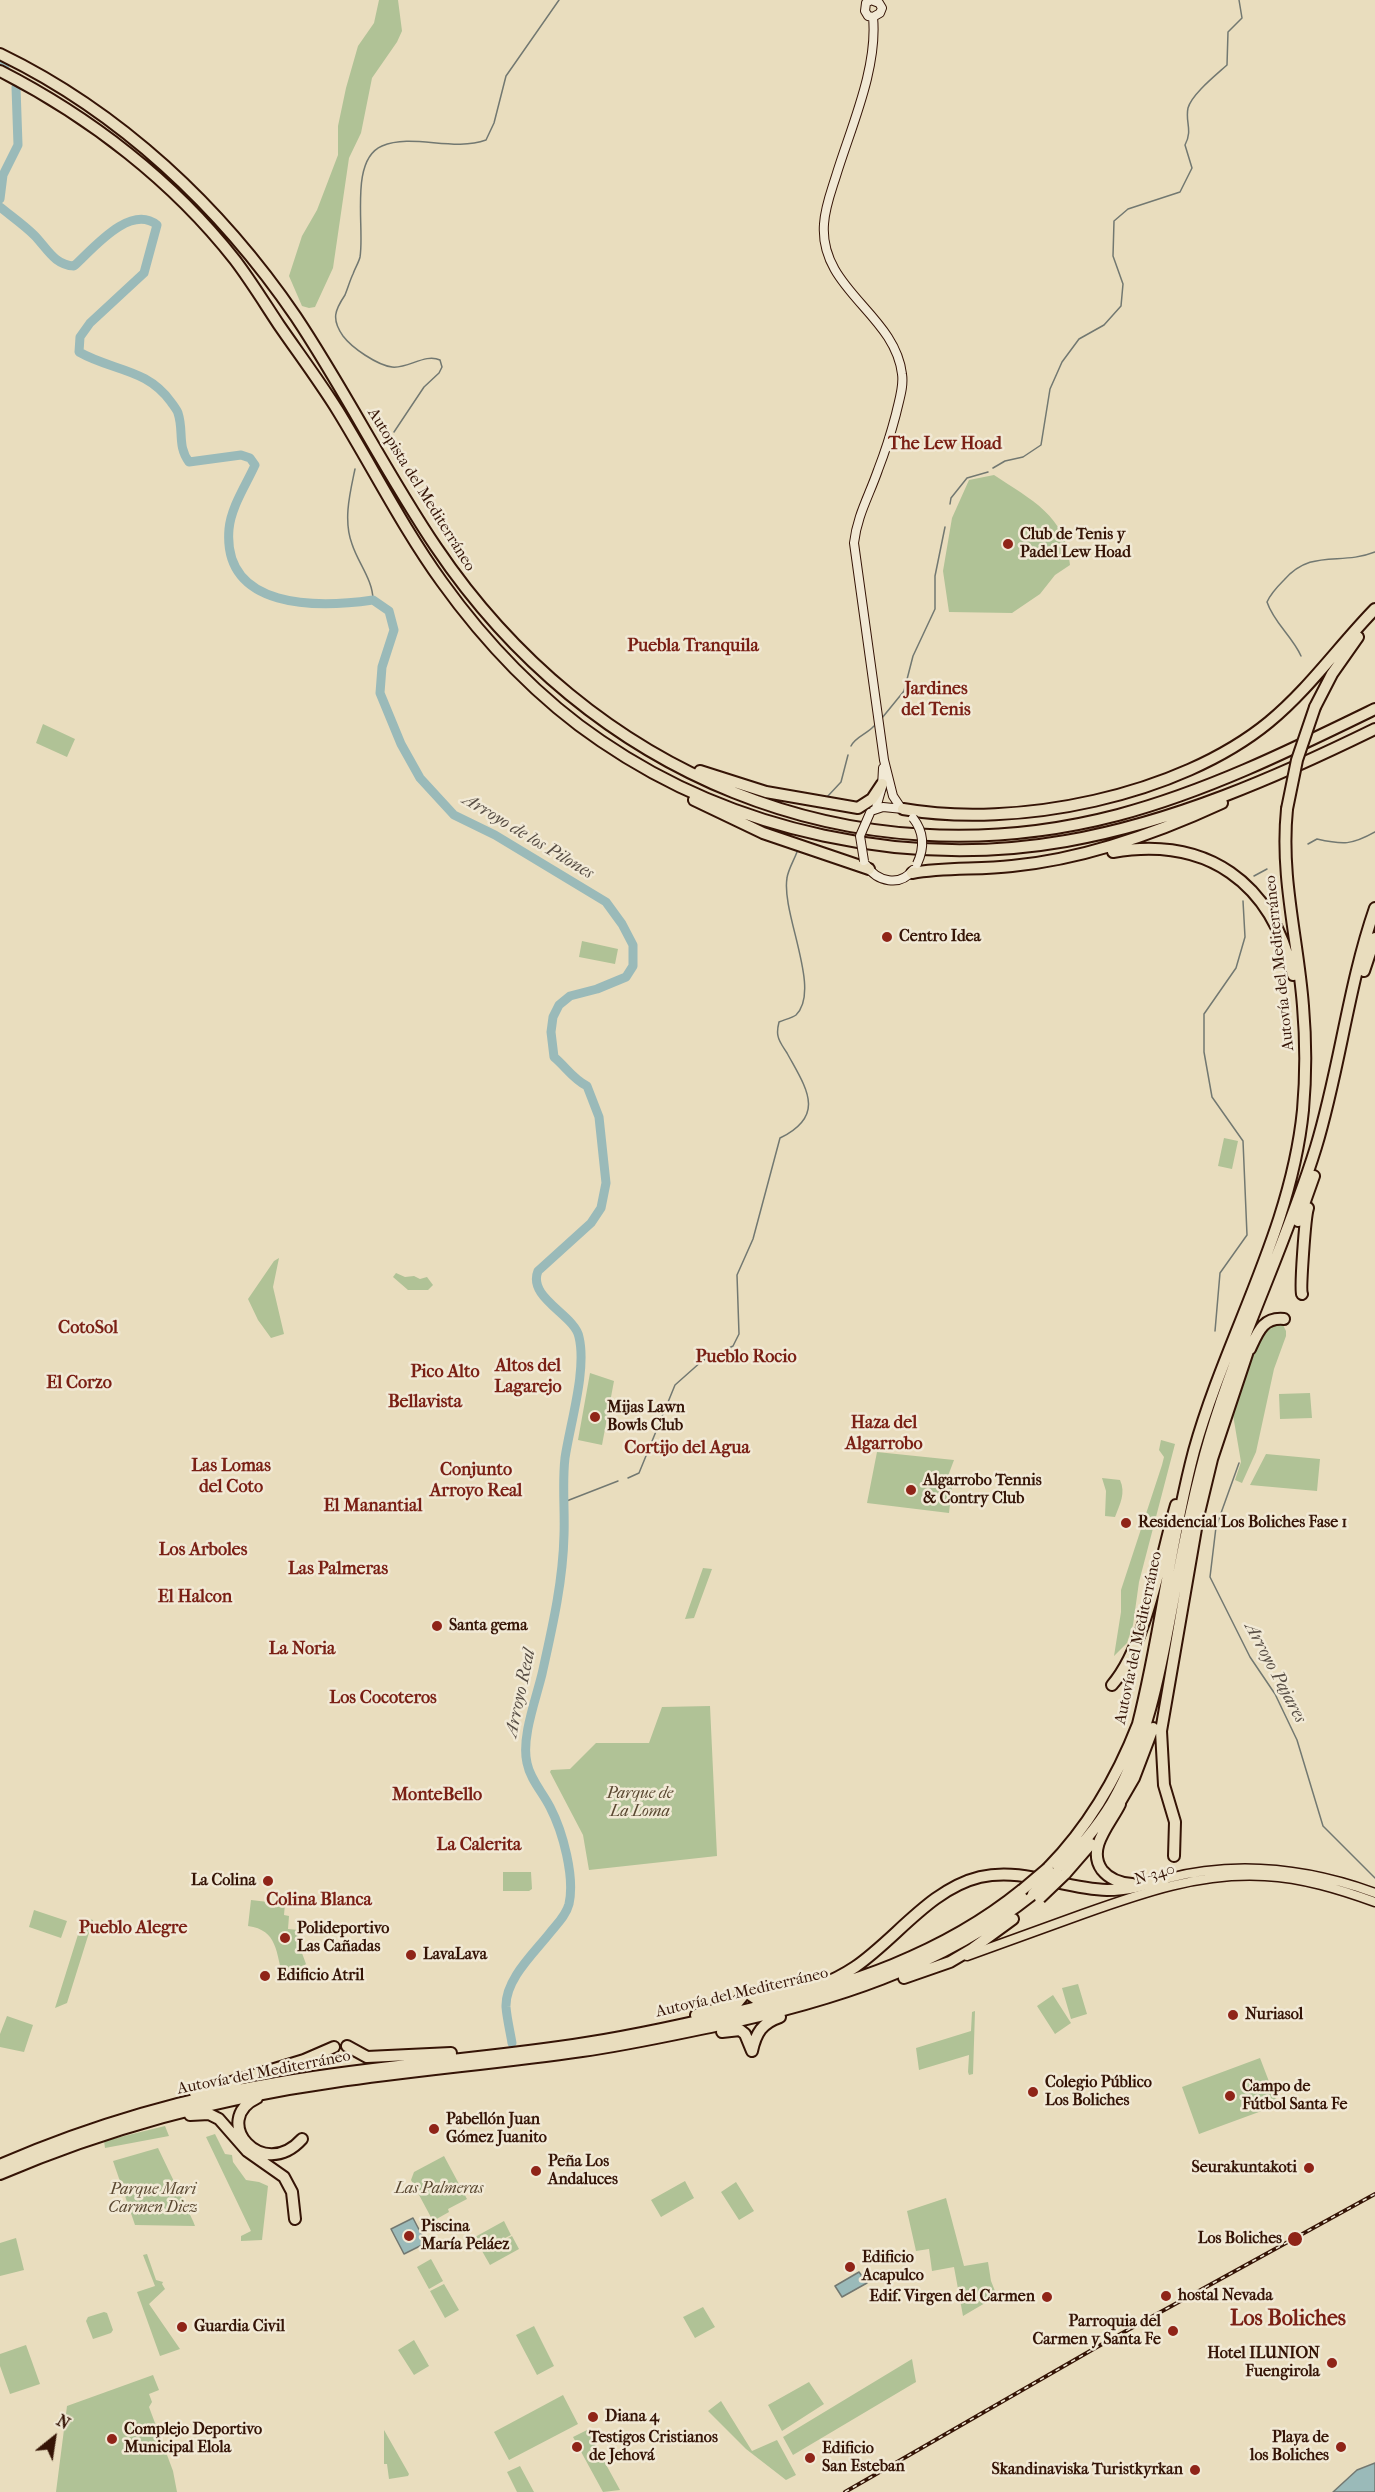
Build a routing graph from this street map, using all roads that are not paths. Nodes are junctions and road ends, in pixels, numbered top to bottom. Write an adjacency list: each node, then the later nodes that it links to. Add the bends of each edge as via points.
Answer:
1 (871, 0): 2 (main road, via 865,11); 2 (main road, via 882,8)
2 (873, 17): 10 (main road, via 871,60 824,226 827,250 837,275 882,329 902,371 901,394 888,441 858,516 854,543)
3 (0, 54): 9 (highway, Autopista del Mediterráneo, via 79,99 143,146 189,188 247,251 296,317 437,548 496,625 583,706)
4 (0, 71): 11 (highway, Autopista del Mediterráneo, via 65,109 125,151 171,191 235,260 338,411 390,504 442,584 497,651 543,695 592,735)
5 (1375, 609): 15 (highway, via 1275,717 1238,744 1196,766 1134,789 1009,815 957,816)
6 (1375, 616): 23 (highway, Autovía del Mediterráneo, bridge, via 1343,657 1316,707 1297,760 1287,809 1288,899)
7 (1375, 709): 9 (highway, Autopista del Mediterráneo, via 1257,766 1166,800 1079,824 1000,834 914,834 812,818 749,799)
8 (1375, 729): 12 (highway, Autopista del Mediterráneo)
9 (651, 752): 14 (highway, via 766,792)
10 (884, 760): 13 (main road); 15 (main road, via 893,796)
11 (636, 763): 12 (highway, Autopista del Mediterráneo, via 701,796 808,832 890,846 961,850 1026,847 1101,834 1149,822); 18 (highway, via 679,792 763,833)
12 (1273, 777): 17 (highway, via 1163,829)
13 (882, 784): 14 (highway, via 872,799); 16 (main road)
14 (858, 808): 16 (highway)
15 (902, 809): 16 (main road); 19 (main road, bridge, via 913,818 922,837)
16 (874, 810): 18 (main road, bridge, via 860,836)
17 (1062, 859): 19 (highway, via 1012,866); 23 (highway, via 1161,847 1194,854 1222,867 1255,896 1274,924 1292,972)
18 (866, 865): 19 (main road, via 887,881 899,880)
19 (914, 868)
20 (1374, 911): 22 (highway); 33 (highway, Autovía del Mediterráneo, via 1316,1146 1210,1436 1189,1515 1147,1725 1111,1804)
21 (1375, 938): 22 (highway)
22 (1364, 971): 24 (highway, via 1338,1091)
23 (1303, 1022): 28 (highway, Autovía del Mediterráneo, via 1303,1111 1286,1199)
24 (1312, 1182): 25 (highway, via 1306,1214); 27 (highway)
25 (1302, 1294)
26 (1284, 1319): 27 (highway, via 1264,1324)
27 (1245, 1360): 29 (highway, via 1212,1459 1198,1516)
28 (1193, 1454): 30 (highway, via 1148,1611); 33 (highway, Autovía del Mediterráneo, via 1138,1724 1107,1792 1071,1842)
29 (1172, 1662): 31 (highway, via 1147,1746); 32 (highway, via 1161,1731 1164,1785 1175,1822)
30 (1112, 1685)
31 (1125, 1795): 33 (highway, via 1094,1841); 34 (highway, via 1100,1839 1099,1866 1119,1883)
32 (1174, 1857)
33 (1057, 1871): 36 (highway, Autovía del Mediterráneo, bridge); 36 (highway, bridge)
34 (1165, 1878): 35 (main road, N-340, via 1215,1869 1264,1867 1318,1875); 39 (highway, via 1142,1886 1106,1890 1020,1875 980,1877 940,1895)
35 (1375, 1893)
36 (1032, 1894): 38 (highway, via 972,1949); 40 (highway, Autovía del Mediterráneo, via 1004,1917 954,1947 886,1979); 42 (highway, Autovía del Mediterráneo, via 909,1959 828,1989)
37 (1375, 1902): 38 (main road, N-340, via 1295,1879 1214,1877 1142,1894)
38 (950, 1962): 40 (highway, via 848,1996)
39 (836, 1978): 42 (highway); 43 (highway, via 756,1999 746,1992 737,2003 652,2026)
40 (820, 2001): 41 (highway, Autovía del Mediterráneo)
41 (803, 2005): 43 (highway, Autovía del Mediterráneo); 43 (highway, via 769,2020 756,2035 752,2051 740,2030 669,2042)
42 (753, 2008): 43 (highway, Autovía del Mediterráneo)
43 (634, 2038): 46 (highway, Autovía del Mediterráneo)
44 (334, 2046): 48 (highway, via 304,2060 168,2102)
45 (347, 2046): 46 (highway, via 367,2057)
46 (489, 2057): 47 (highway, Autovía del Mediterráneo); 48 (highway, Autovía del Mediterráneo, via 289,2080 227,2092)
47 (272, 2092): 48 (highway, Autovía del Mediterráneo); 50 (highway, via 249,2102 239,2114 243,2138)
48 (126, 2123): 51 (highway, Autovía del Mediterráneo); 52 (highway, via 208,2114); 53 (highway, Autovía del Mediterráneo)
49 (302, 2139): 50 (highway, via 283,2153 268,2155)
50 (256, 2151): 52 (highway, via 286,2163)
51 (0, 2165)
52 (268, 2165): 54 (highway, via 288,2183)
53 (0, 2174)
54 (295, 2219)

